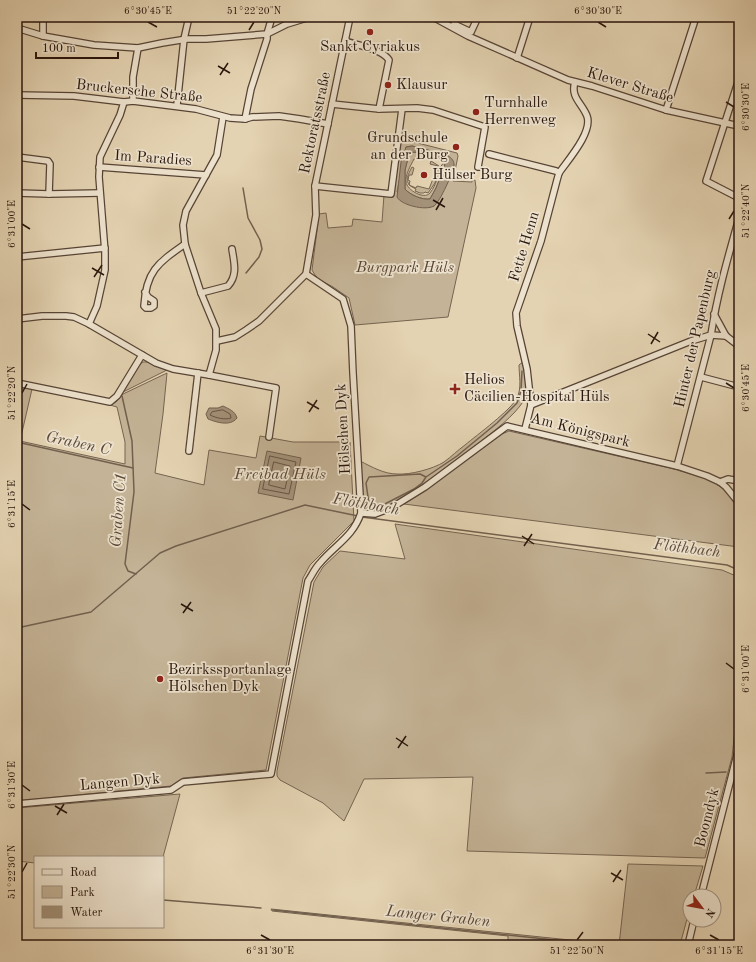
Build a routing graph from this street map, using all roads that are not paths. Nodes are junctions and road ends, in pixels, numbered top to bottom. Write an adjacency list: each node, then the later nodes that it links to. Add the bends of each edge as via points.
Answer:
1 (43, 17): 15 (street)
2 (189, 17): 16 (street)
3 (272, 17): 13 (street)
4 (310, 17): 13 (street, via 286,24)
5 (350, 17): 17 (street, Rektoratsstraße)
6 (433, 17): 11 (street, Klever Straße)
7 (457, 17): 11 (street)
8 (473, 17): 14 (street, via 477,19)
9 (530, 17): 19 (street)
10 (696, 17): 29 (street)
11 (453, 26): 14 (street, Klever Straße)
12 (17, 28): 15 (street)
13 (267, 34): 16 (street); 31 (street)
14 (469, 34): 19 (street, Klever Straße)
15 (43, 36): 18 (street, via 94,45)
16 (184, 39): 18 (street); 26 (street)
17 (345, 41): 25 (street, Rektoratsstraße); 27 (street, via 386,55 388,60)
18 (138, 48): 23 (street, via 133,78)
19 (517, 58): 21 (street, Klever Straße)
20 (739, 79): 32 (street)
21 (575, 82): 29 (street, Klever Straße); 39 (street, Fette Henn, via 573,90 587,120 583,138)
22 (17, 95): 24 (street, Bruckersche Straße, via 74,96)
23 (133, 101): 24 (street, Bruckersche Straße); 26 (street, Bruckersche Straße)
24 (124, 102): 37 (street, via 100,157)
25 (332, 104): 27 (street); 33 (street, Rektoratsstraße)
26 (177, 106): 30 (street, Bruckersche Straße, via 203,110)
27 (379, 109): 28 (street)
28 (402, 109): 38 (street, via 433,110 485,127); 41 (street, Rektoratsstraße, via 391,194)
29 (666, 110): 32 (street, Klever Straße)
30 (223, 117): 31 (street, Bruckersche Straße); 40 (street, via 217,155)
31 (245, 119): 33 (street, Bruckersche Straße, via 279,116)
32 (724, 123): 34 (street, Klever Straße); 45 (street, via 706,181)
33 (328, 124): 41 (street, Rektoratsstraße)
34 (739, 126)
35 (489, 154): 39 (street)
36 (17, 157): 44 (street, via 48,161)
37 (99, 167): 40 (street, Im Paradies); 43 (street)
38 (478, 167)
39 (559, 173): 67 (street, Fette Henn, via 541,241 516,313 528,369)
40 (206, 175): 47 (street, via 184,218)
41 (316, 186): 51 (street, Rektoratsstraße, via 316,215)
42 (17, 193): 44 (street)
43 (100, 193): 44 (street); 48 (street)
44 (49, 194)
45 (739, 198)
46 (739, 218): 54 (street, Hinter der Papenburg)
47 (185, 244): 52 (street, via 157,266 147,282); 53 (street)
48 (105, 248): 50 (street); 56 (street, via 105,270 97,306)
49 (232, 249): 53 (street, via 235,273 230,284)
50 (17, 256)
51 (306, 274): 59 (street, via 259,321 235,337); 75 (street, Hölschen Dyk, via 343,299 351,326)
52 (145, 292)
53 (201, 294): 59 (street, via 216,329)
54 (714, 314): 57 (street, Hinter der Papenburg); 58 (street)
55 (17, 319): 56 (street, via 66,316)
56 (89, 324): 61 (street)
57 (711, 335): 58 (street); 64 (street, Hinter der Papenburg); 67 (street)
58 (726, 336): 60 (street)
59 (217, 341): 63 (street)
60 (739, 346)
61 (142, 355): 62 (street, via 173,369); 65 (street, via 117,396 110,402)
62 (198, 373): 63 (street); 70 (street)
63 (209, 375): 69 (street, via 276,388)
64 (701, 377): 66 (street); 71 (street, Hinter der Papenburg)
65 (17, 383)
66 (739, 387)
67 (531, 405): 68 (street, Fette Henn)
68 (524, 430): 71 (street, Am Königspark); 75 (street, Am Königspark, via 507,426 425,487 391,508 375,514)
69 (269, 436)
70 (189, 451)
71 (677, 466): 73 (street, Am Königspark)
72 (739, 481): 73 (street, Am Königspark, via 728,479)
73 (720, 482): 74 (street, Am Königspark)
74 (739, 503)
75 (361, 512): 77 (street, Hölschen Dyk, via 359,520 344,541 320,563 308,581)
76 (739, 747): 79 (street, Boomdyk)
77 (271, 774): 78 (street, Langen Dyk, via 184,782 171,790)
78 (17, 804)
79 (703, 888)
80 (692, 928): 81 (street)
81 (688, 945)

